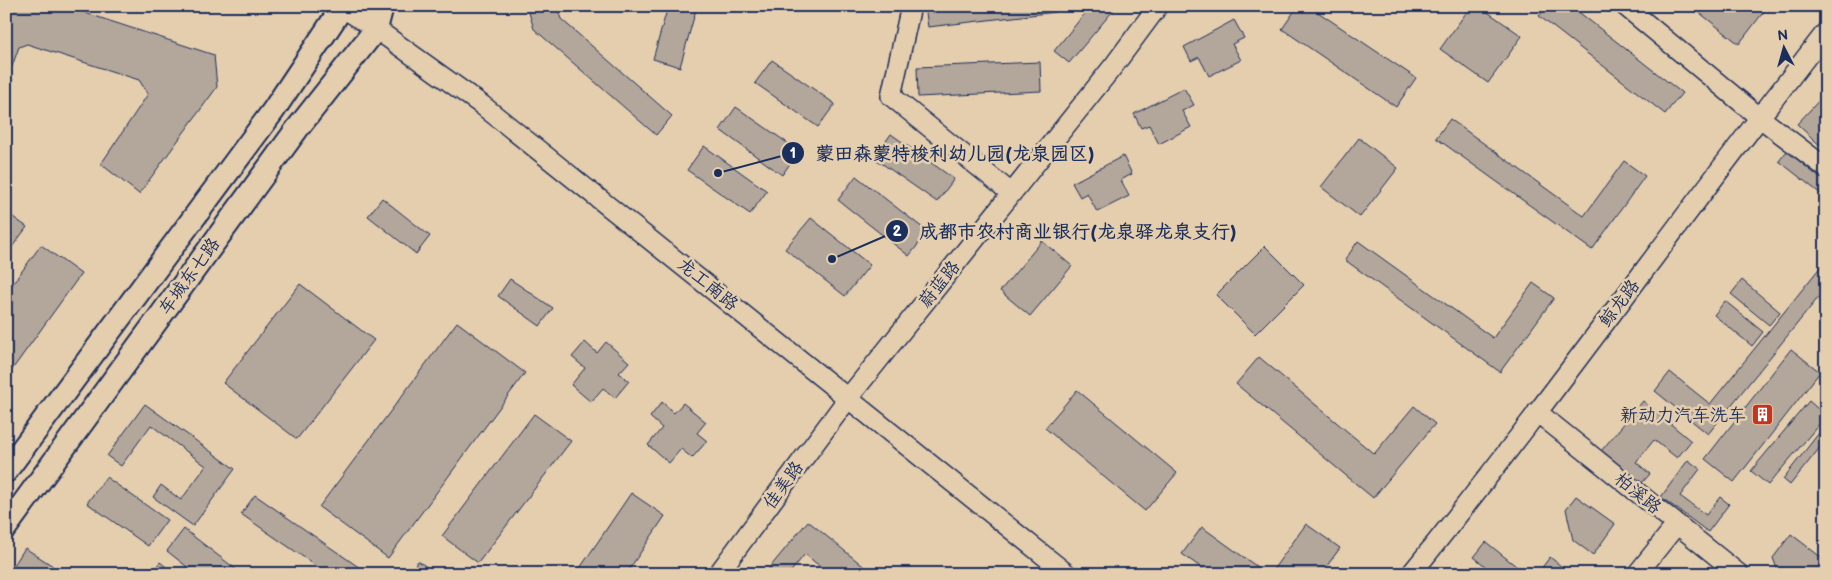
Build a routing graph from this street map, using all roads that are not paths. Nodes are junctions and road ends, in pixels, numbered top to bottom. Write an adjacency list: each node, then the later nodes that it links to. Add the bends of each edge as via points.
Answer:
1 (382, 6): 6 (main road)
2 (911, 6): 10 (street, via 891,96)
3 (1158, 6): 10 (street, 蔚蓝路)
4 (1625, 6): 8 (street)
5 (342, 7): 6 (street, 龙工南路); 13 (main road, 车城东七路, via 273,111)
6 (376, 29): 11 (street, 龙工南路, via 482,105); 15 (main road, 车城东七路, via 291,137)
7 (1826, 32): 8 (street, 鲸龙路)
8 (1759, 117): 9 (street); 12 (street, 鲸龙路)
9 (1826, 168)
10 (1011, 193): 11 (street, 蔚蓝路)
11 (849, 397): 16 (street, 佳美路); 17 (street, 龙工南路)
12 (1537, 412): 14 (street, 柏溪路); 18 (street, 鲸龙路)
13 (6, 472)
14 (1677, 524): 19 (street); 20 (street, 柏溪路)
15 (6, 527)
16 (718, 574)
17 (1067, 574)
18 (1411, 574)
19 (1637, 574)
20 (1739, 574)

